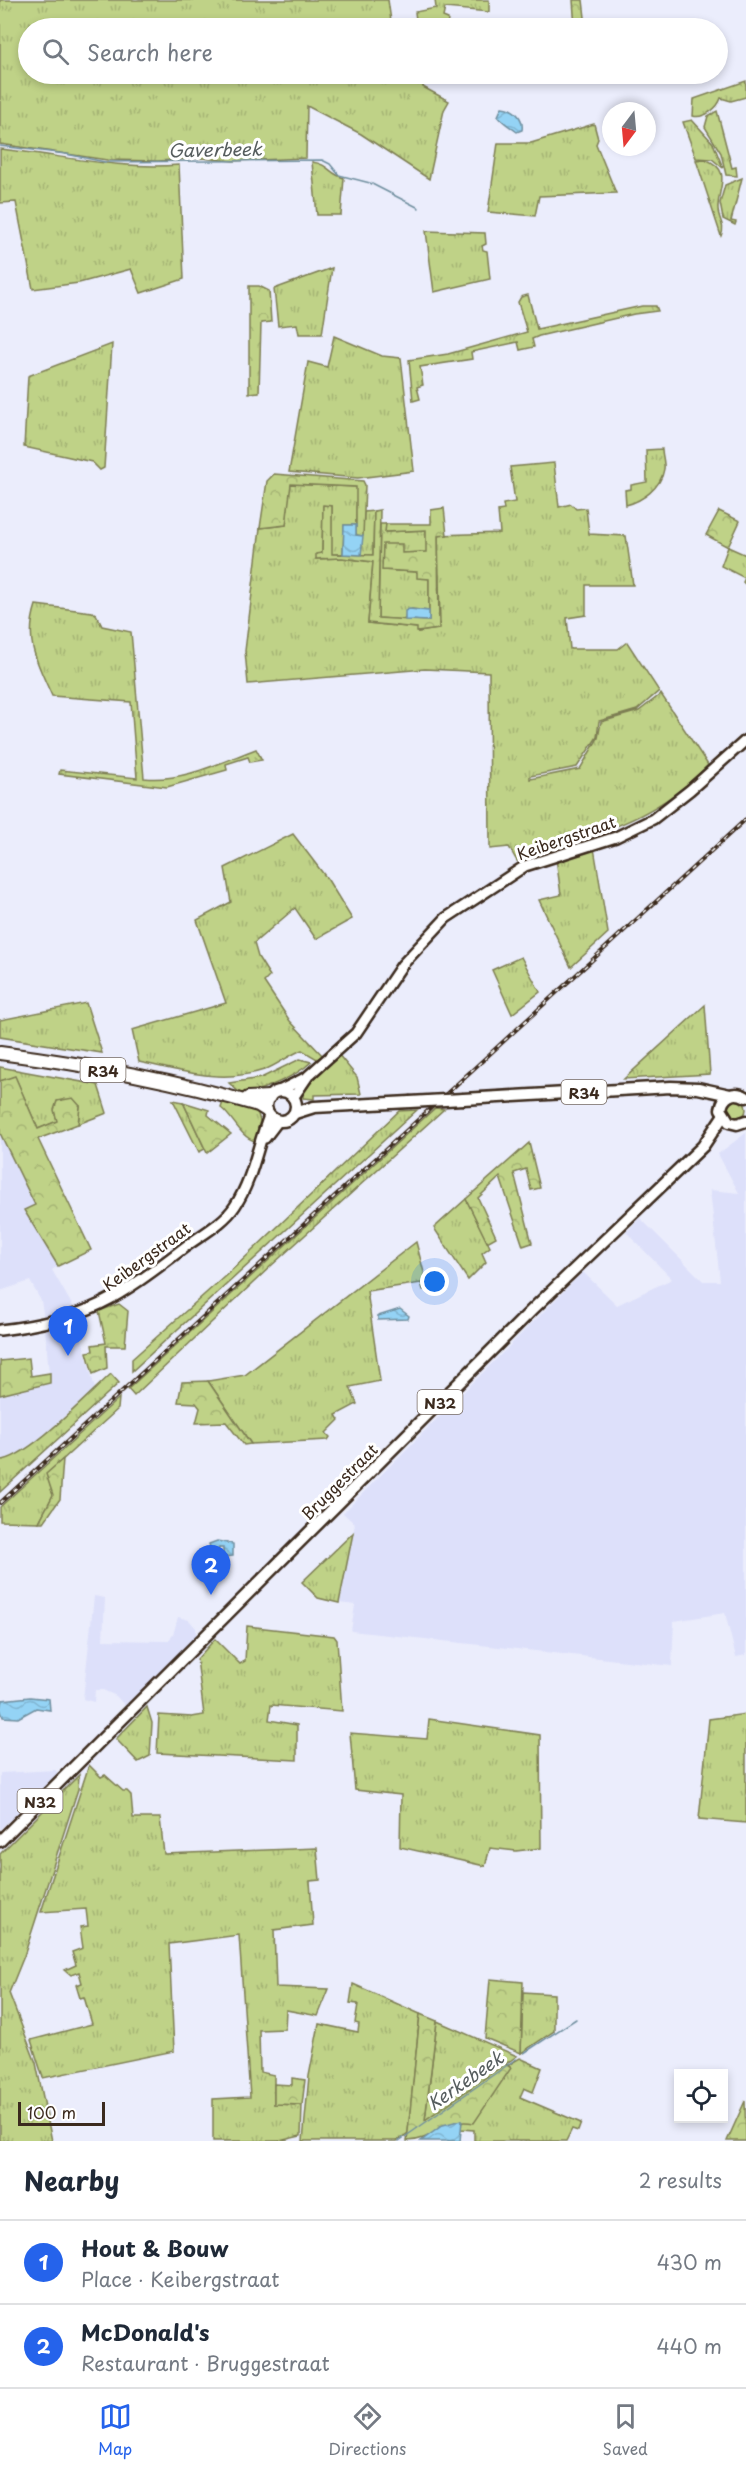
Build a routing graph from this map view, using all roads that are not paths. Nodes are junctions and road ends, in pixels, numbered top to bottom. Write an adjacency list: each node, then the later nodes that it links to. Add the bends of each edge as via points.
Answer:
1 (746, 740): 3 (street, Keibergstraat, via 653,819 616,837 525,866 446,918 407,958 356,1033)
2 (0, 1053): 5 (highway, R34)
3 (308, 1076): 6 (street, Keibergstraat); 9 (street, Keibergstraat)
4 (705, 1090): 7 (main road, R34); 9 (main road, R34, bridge, via 657,1087 314,1107); 10 (main road, via 717,1099)
5 (205, 1092): 6 (highway, R34, via 259,1099); 11 (highway, R34, via 258,1106)
6 (274, 1094): 9 (main road); 11 (main road)
7 (730, 1095): 8 (main road); 10 (main road, Bruggestraat, via 723,1101)
8 (746, 1096)
9 (294, 1104): 11 (main road, via 288,1120)
10 (722, 1113): 13 (main road); 14 (main road, Bruggestraat / N32)
11 (271, 1116): 15 (street, Keibergstraat, via 232,1210 127,1291 86,1312 57,1321)
12 (746, 1121): 13 (main road)
13 (734, 1124): 14 (main road, Bruggestraat / N32)
14 (703, 1146): 16 (main road, Bruggestraat / N32, via 533,1309)
15 (0, 1330)
16 (0, 1841)

